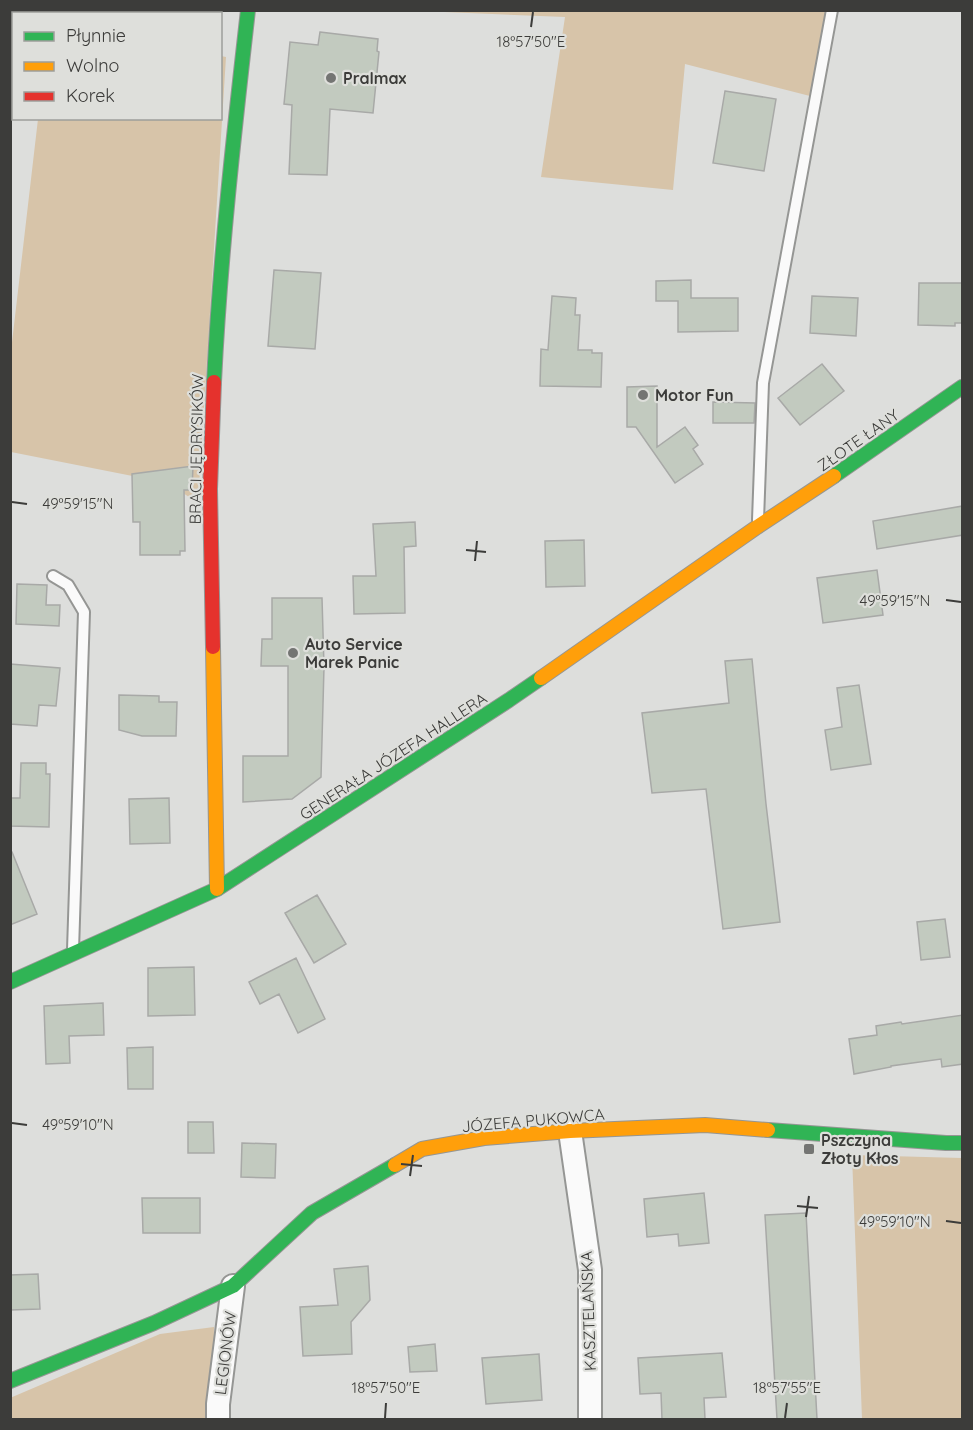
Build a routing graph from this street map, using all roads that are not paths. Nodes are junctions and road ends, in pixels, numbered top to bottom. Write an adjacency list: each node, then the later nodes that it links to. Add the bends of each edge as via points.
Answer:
1 (248, 10): 7 (street, BRACI JĘDRYSIKÓW, via 216,344 210,489)
2 (832, 10): 5 (lane, via 763,383)
3 (963, 387): 4 (street, ZŁOTE ŁANY)
4 (772, 518): 5 (street, GENERAŁA JÓZEFA HALLERA)
5 (757, 527): 7 (street, GENERAŁA JÓZEFA HALLERA, via 509,700)
6 (53, 576): 8 (lane, via 68,585 84,612)
7 (217, 889): 8 (street, GENERAŁA JÓZEFA HALLERA)
8 (73, 954): 9 (street, GENERAŁA JÓZEFA HALLERA)
9 (10, 982)
10 (570, 1131): 11 (street, JÓZEFA PUKOWCA, via 705,1125); 12 (street, JÓZEFA PUKOWCA, via 484,1138 422,1149 312,1213); 15 (street, KASZTELAŃSKA, via 590,1270)
11 (963, 1143)
12 (233, 1286): 13 (street, JÓZEFA PUKOWCA, via 154,1323); 14 (street, LEGIONÓW)
13 (10, 1381)
14 (219, 1419)
15 (590, 1419)

